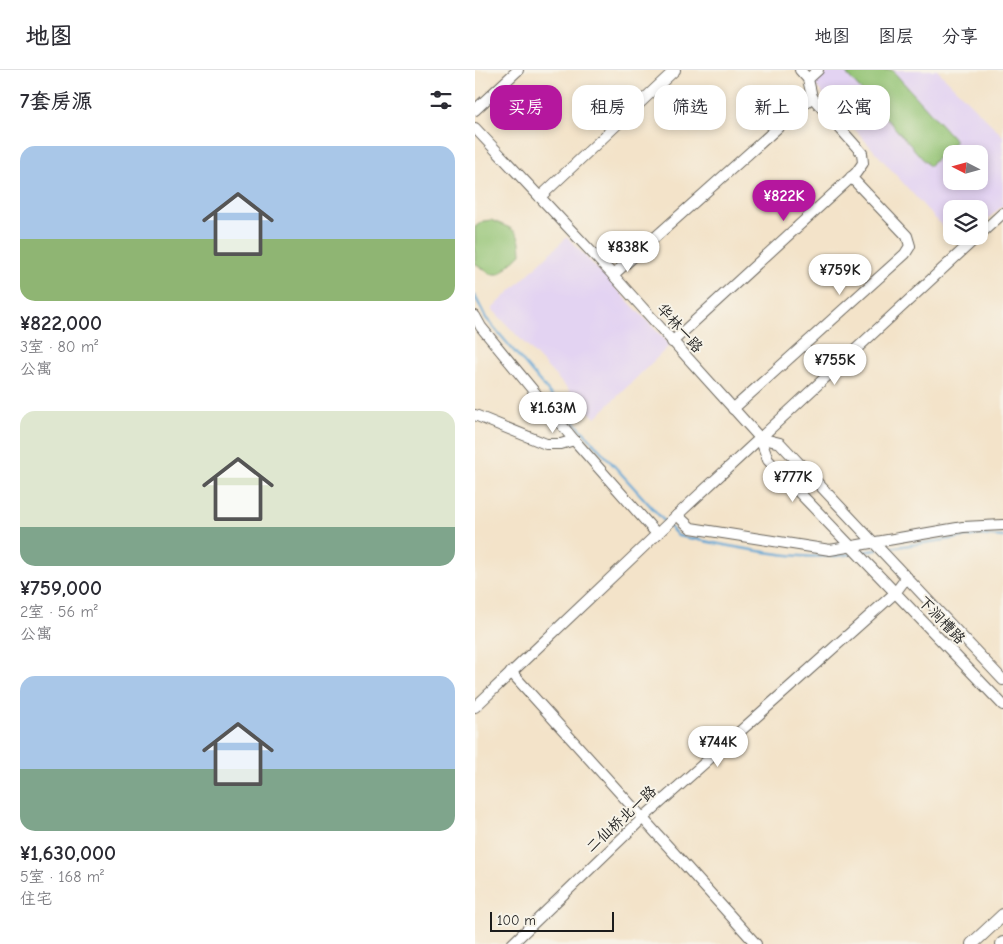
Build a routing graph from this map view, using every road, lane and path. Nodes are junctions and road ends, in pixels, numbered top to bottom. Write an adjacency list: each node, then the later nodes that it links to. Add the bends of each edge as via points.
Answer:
1 (518, 70): 7 (street)
2 (675, 70): 10 (street)
3 (800, 70): 5 (street)
4 (818, 70): 5 (street)
5 (808, 79): 6 (street)
6 (812, 97): 9 (street, via 862,153 863,163); 14 (street)
7 (475, 110)
8 (475, 128): 10 (street, 华林一路)
9 (851, 177): 16 (street); 17 (street, via 907,236 910,246)
10 (540, 197): 14 (street, 华林一路)
11 (1003, 213): 12 (street)
12 (988, 227)
13 (968, 245): 19 (street)
14 (613, 275): 16 (street, 华林一路)
15 (475, 316): 20 (street)
16 (672, 342): 17 (street, 华林一路)
17 (733, 409): 19 (street, 华林一路)
18 (475, 415): 20 (street, via 546,444)
19 (760, 438): 21 (street); 24 (street, 下涧槽路, via 780,443); 25 (street, 下涧槽路, via 768,460)
20 (575, 440): 23 (street)
21 (676, 516): 23 (street); 25 (street, via 691,528)
22 (1003, 525): 24 (street, via 963,527)
23 (659, 532): 28 (street)
24 (878, 547): 25 (street); 26 (street, 下涧槽路)
25 (855, 551): 27 (street, 下涧槽路)
26 (907, 578): 27 (street, 二仙桥北一路); 29 (street, 下涧槽路)
27 (895, 593): 30 (street, 下涧槽路); 32 (street, 二仙桥北一路)
28 (511, 672): 31 (street); 32 (street)
29 (1003, 680)
30 (1003, 705)
31 (475, 706)
32 (643, 818): 34 (street, 二仙桥北一路); 35 (street)
33 (1003, 915): 36 (main road)
34 (512, 944)
35 (756, 944)
36 (972, 944)

